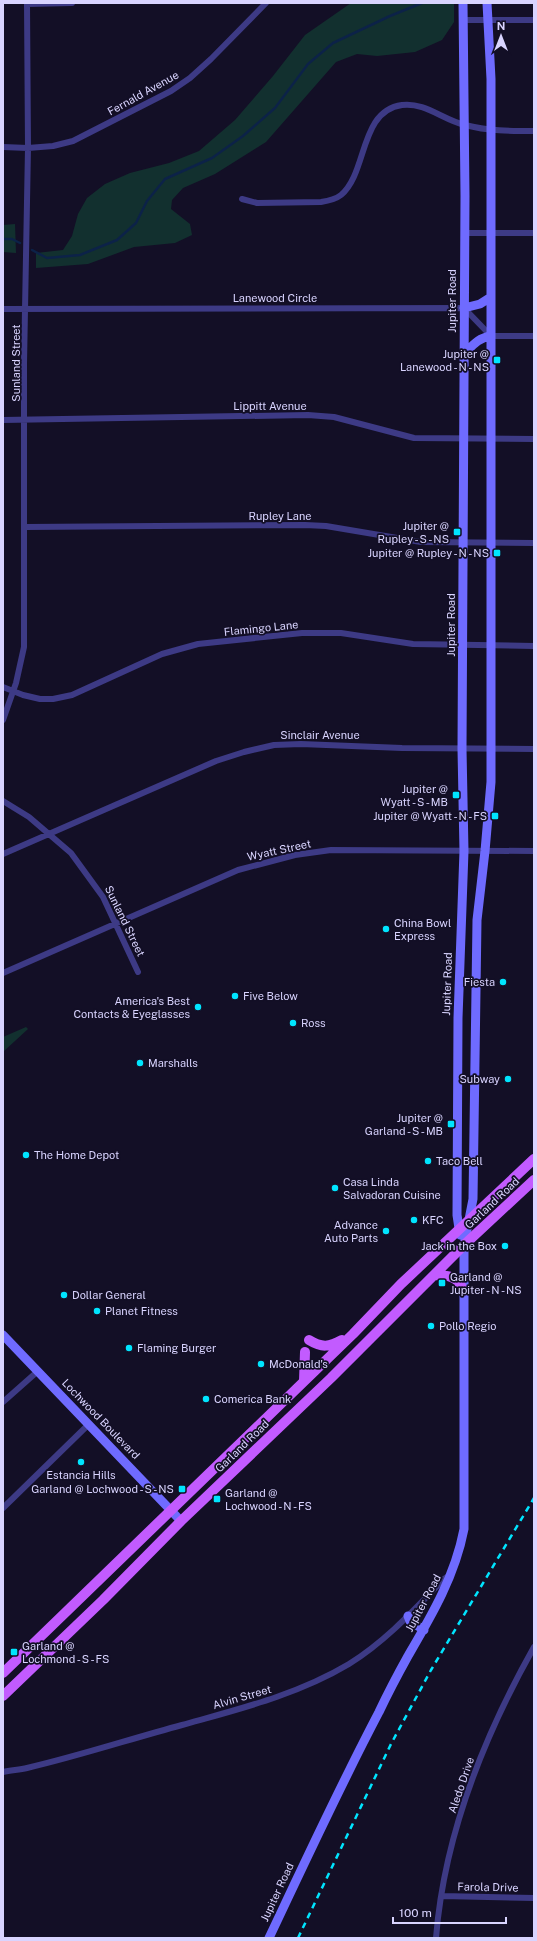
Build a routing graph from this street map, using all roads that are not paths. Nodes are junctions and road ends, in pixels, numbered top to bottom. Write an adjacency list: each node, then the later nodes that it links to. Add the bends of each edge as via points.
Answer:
1 (27, 3): 2 (street); 13 (street, Sunland Street)
2 (72, 3)
3 (266, 3): 13 (street, Fernald Avenue, via 211,59 190,78 171,90 74,141)
4 (463, 3): 6 (main road, Jupiter Road)
5 (487, 3): 7 (main road)
6 (463, 20): 7 (street); 9 (main road, Jupiter Road)
7 (489, 20): 8 (street); 10 (main road)
8 (534, 20)
9 (465, 125): 10 (street); 14 (street, via 426,108 401,105 390,110 375,123 354,175 341,195 321,202 257,203); 15 (main road, Jupiter Road)
10 (492, 130): 11 (street); 16 (main road)
11 (534, 131)
12 (3, 147): 13 (street, Fernald Avenue)
13 (28, 148): 19 (street, Sunland Street)
14 (242, 199)
15 (464, 233): 16 (street); 20 (main road, Jupiter Road)
16 (491, 233): 17 (street); 18 (main road)
17 (534, 233)
18 (491, 297): 20 (main road, via 480,304); 22 (main road)
19 (26, 308): 20 (street, Lanewood Circle); 21 (street, Lanewood Circle); 25 (street, Sunland Street)
20 (464, 308): 22 (street); 24 (main road, Jupiter Road)
21 (3, 309)
22 (491, 336): 23 (street); 24 (main road, via 476,342); 28 (main road)
23 (534, 336)
24 (464, 354): 27 (main road, Jupiter Road)
25 (25, 419): 26 (street, Lippitt Avenue); 27 (street, Lippitt Avenue, via 308,415 334,417 414,438); 30 (street, Sunland Street)
26 (3, 420)
27 (464, 439): 28 (street, Lippitt Avenue); 31 (main road, Jupiter Road)
28 (491, 439): 29 (street, Lippitt Avenue); 32 (main road, Jupiter Road)
29 (534, 439)
30 (25, 527): 31 (street, Rupley Lane, via 305,525 346,529 402,540); 38 (street, Sunland Street, via 24,647)
31 (463, 543): 32 (street, Rupley Lane); 34 (main road, Jupiter Road)
32 (491, 543): 33 (street, Rupley Lane); 35 (main road, Jupiter Road)
33 (534, 543)
34 (463, 646): 35 (street, Flamingo Lane); 38 (street, Flamingo Lane, via 401,643 341,634 302,633 198,644 162,654 72,695 53,699 40,699); 40 (main road, Jupiter Road)
35 (492, 646): 36 (street, Flamingo Lane); 41 (main road, Jupiter Road)
36 (534, 646)
37 (3, 687): 38 (street, Flamingo Lane)
38 (14, 690): 39 (street, Sunland Street)
39 (3, 720)
40 (462, 749): 41 (street, Sinclair Avenue); 44 (street, Sinclair Avenue, via 331,744 274,745 216,761); 45 (main road, Jupiter Road)
41 (492, 749): 42 (street, Sinclair Avenue); 46 (main road, Jupiter Road)
42 (534, 749)
43 (3, 801): 44 (street, Sunland Street)
44 (51, 834): 48 (street, Sinclair Avenue); 49 (street, Sunland Street, via 71,853 91,878)
45 (464, 851): 46 (street, Wyatt Street); 49 (street, Wyatt Street, via 331,850 295,855 238,870); 51 (main road, Jupiter Road)
46 (485, 851): 47 (street, Wyatt Street); 50 (main road, Jupiter Road)
47 (534, 851)
48 (3, 854)
49 (116, 924): 52 (street, Sunland Street); 53 (street, Wyatt Street)
50 (476, 950): 51 (main road); 54 (main road, Jupiter Road)
51 (460, 954): 55 (main road, Jupiter Road)
52 (138, 972)
53 (3, 973)
54 (474, 1093): 55 (main road); 58 (main road, Jupiter Road, via 473,1199)
55 (458, 1101): 59 (main road, Jupiter Road)
56 (534, 1159): 58 (main road, Garland Road)
57 (534, 1180): 60 (main road, Garland Road)
58 (470, 1219): 59 (main road, Garland Road); 60 (main road, Jupiter Road)
59 (458, 1230): 60 (main road, Jupiter Road); 63 (main road, Garland Road, via 400,1284)
60 (464, 1245): 61 (main road, Garland Road); 62 (main road, Jupiter Road)
61 (434, 1275): 62 (main road, via 455,1278); 73 (main road, Garland Road, via 331,1378)
62 (463, 1291): 74 (main road, Jupiter Road, via 464,1529)
63 (353, 1334): 65 (main road, via 325,1347); 68 (main road, Garland Road)
64 (3, 1335): 67 (main road, Lochwood Boulevard)
65 (309, 1340)
66 (305, 1352): 68 (main road)
67 (38, 1371): 69 (street); 70 (main road, Lochwood Boulevard)
68 (304, 1381): 72 (main road, Garland Road)
69 (3, 1402)
70 (89, 1424): 71 (street); 72 (main road, Lochwood Boulevard)
71 (3, 1508)
72 (171, 1509): 73 (main road, Lochwood Boulevard); 76 (main road, Garland Road)
73 (181, 1520): 78 (main road, Garland Road)
74 (452, 1574): 75 (street, Alvin Street); 77 (main road, Jupiter Road)
75 (408, 1616): 77 (main road, via 413,1617); 82 (street, Alvin Street, via 386,1637 349,1663 296,1691 262,1703 56,1760)
76 (58, 1620): 78 (main road); 80 (main road, Garland Road)
77 (425, 1628): 85 (main road, Jupiter Road, via 343,1780)
78 (70, 1631): 81 (main road, Garland Road)
79 (534, 1647): 83 (street, Aledo Drive, via 504,1704 476,1771 452,1850)
80 (3, 1674)
81 (3, 1696)
82 (3, 1772)
83 (442, 1896): 84 (street, Farola Drive); 86 (street, Aledo Drive)
84 (534, 1898)
85 (269, 1938)
86 (436, 1938)

